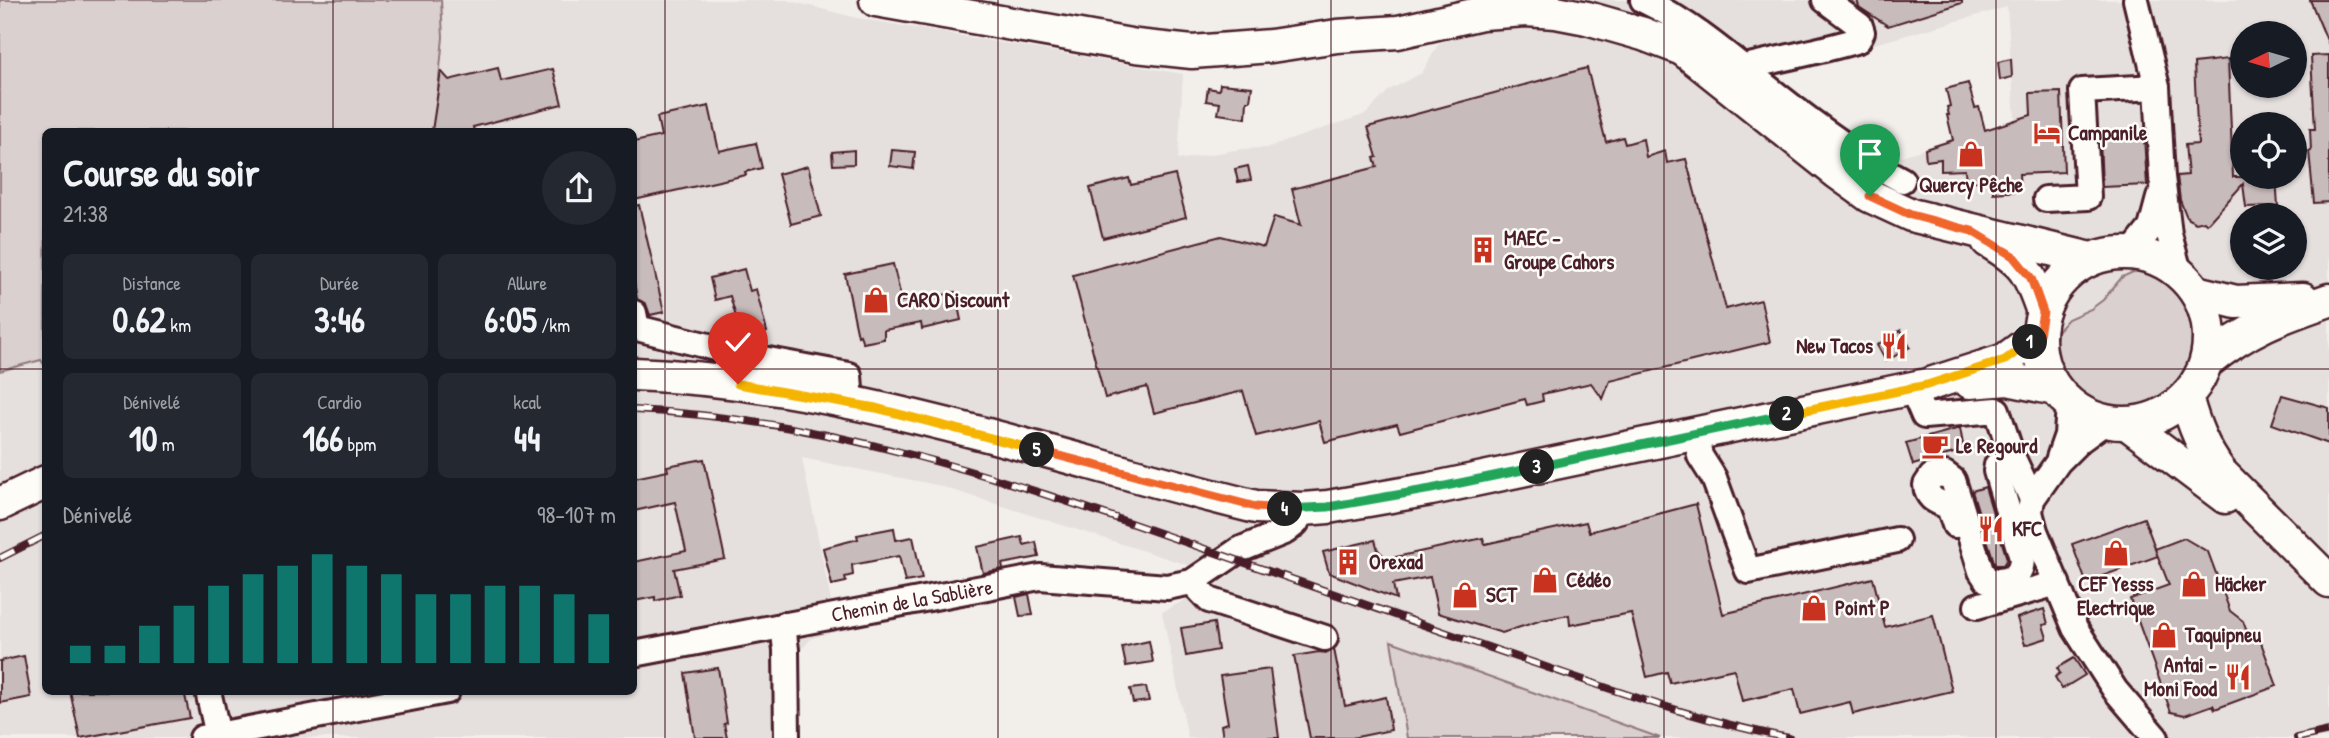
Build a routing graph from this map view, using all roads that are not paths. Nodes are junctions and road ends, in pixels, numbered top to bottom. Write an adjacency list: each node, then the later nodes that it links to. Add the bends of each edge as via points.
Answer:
1 (876, 0): 8 (main road, via 1136,46 1192,51)
2 (1459, 0): 8 (main road, via 1384,18)
3 (1595, 0): 9 (main road, via 1644,20)
4 (1643, 0): 10 (street)
5 (1825, 0): 10 (street, via 1860,26 1858,40)
6 (2136, 0): 11 (street)
7 (1560, 4): 8 (main road, via 1482,13 1398,32); 9 (main road, via 1587,18)
8 (1337, 36)
9 (1685, 50): 15 (main road, via 1870,196 1911,215)
10 (1745, 67): 13 (street, via 1857,154)
11 (2157, 87): 12 (street); 14 (street, via 2082,91 2088,197)
12 (2162, 177): 16 (street, via 2151,228); 18 (street, via 2169,234)
13 (1902, 180)
14 (2046, 199)
15 (1972, 231): 17 (main road); 20 (main road, via 2019,262 2031,278)
16 (2131, 253): 17 (main road); 18 (main road, via 2156,259)
17 (2091, 259): 20 (main road, via 2053,290)
18 (2187, 282): 19 (main road, via 2236,303); 22 (main road, via 2206,313)
19 (2329, 300): 22 (main road, via 2244,334)
20 (2041, 323): 24 (main road, via 2005,360); 25 (main road, via 2042,363)
21 (637, 328): 27 (street, via 751,357 849,374)
22 (2207, 362): 26 (main road)
23 (637, 374): 27 (main road, via 738,384)
24 (1920, 386): 25 (main road, via 2008,379); 29 (main road); 30 (street, via 1924,416 1997,410)
25 (2062, 397): 28 (main road, via 2086,415); 31 (street, via 2067,435)
26 (2186, 397): 28 (main road, via 2150,420); 40 (main road, via 2195,430 2214,463)
27 (851, 403): 35 (main road)
28 (2117, 423): 31 (street, via 2080,441); 40 (main road)
29 (1696, 433): 36 (main road, via 1431,489); 38 (street, via 1700,456 1714,478 1748,571)
30 (2012, 456): 33 (street); 37 (street, via 1997,465 1996,471 2022,558 2017,576 1987,580 1953,480 1945,474 1932,476 1926,492 1948,507)
31 (2058, 462): 33 (street)
32 (42, 484): 34 (main road)
33 (2032, 499): 42 (street, via 2035,531)
34 (0, 504)
35 (1256, 507): 36 (main road); 39 (street, Chemin de la Sablière, via 1254,525)
36 (1303, 509): 39 (street, Chemin de la Sablière, via 1286,531)
37 (1955, 525)
38 (1897, 540)
39 (1239, 550): 41 (street, Chemin de la Sablière)
40 (2319, 571)
41 (1192, 582): 44 (street, Chemin de la Sablière, via 1167,587 1040,577); 45 (street, via 1209,600)
42 (2057, 583): 43 (street); 51 (street, via 2075,628 2096,663)
43 (1977, 606)
44 (783, 625): 46 (street, Chemin de la Sablière); 50 (street)
45 (1325, 638)
46 (637, 653)
47 (208, 695): 49 (street)
48 (426, 695): 49 (street)
49 (210, 736)
50 (787, 738)
51 (2157, 738)

